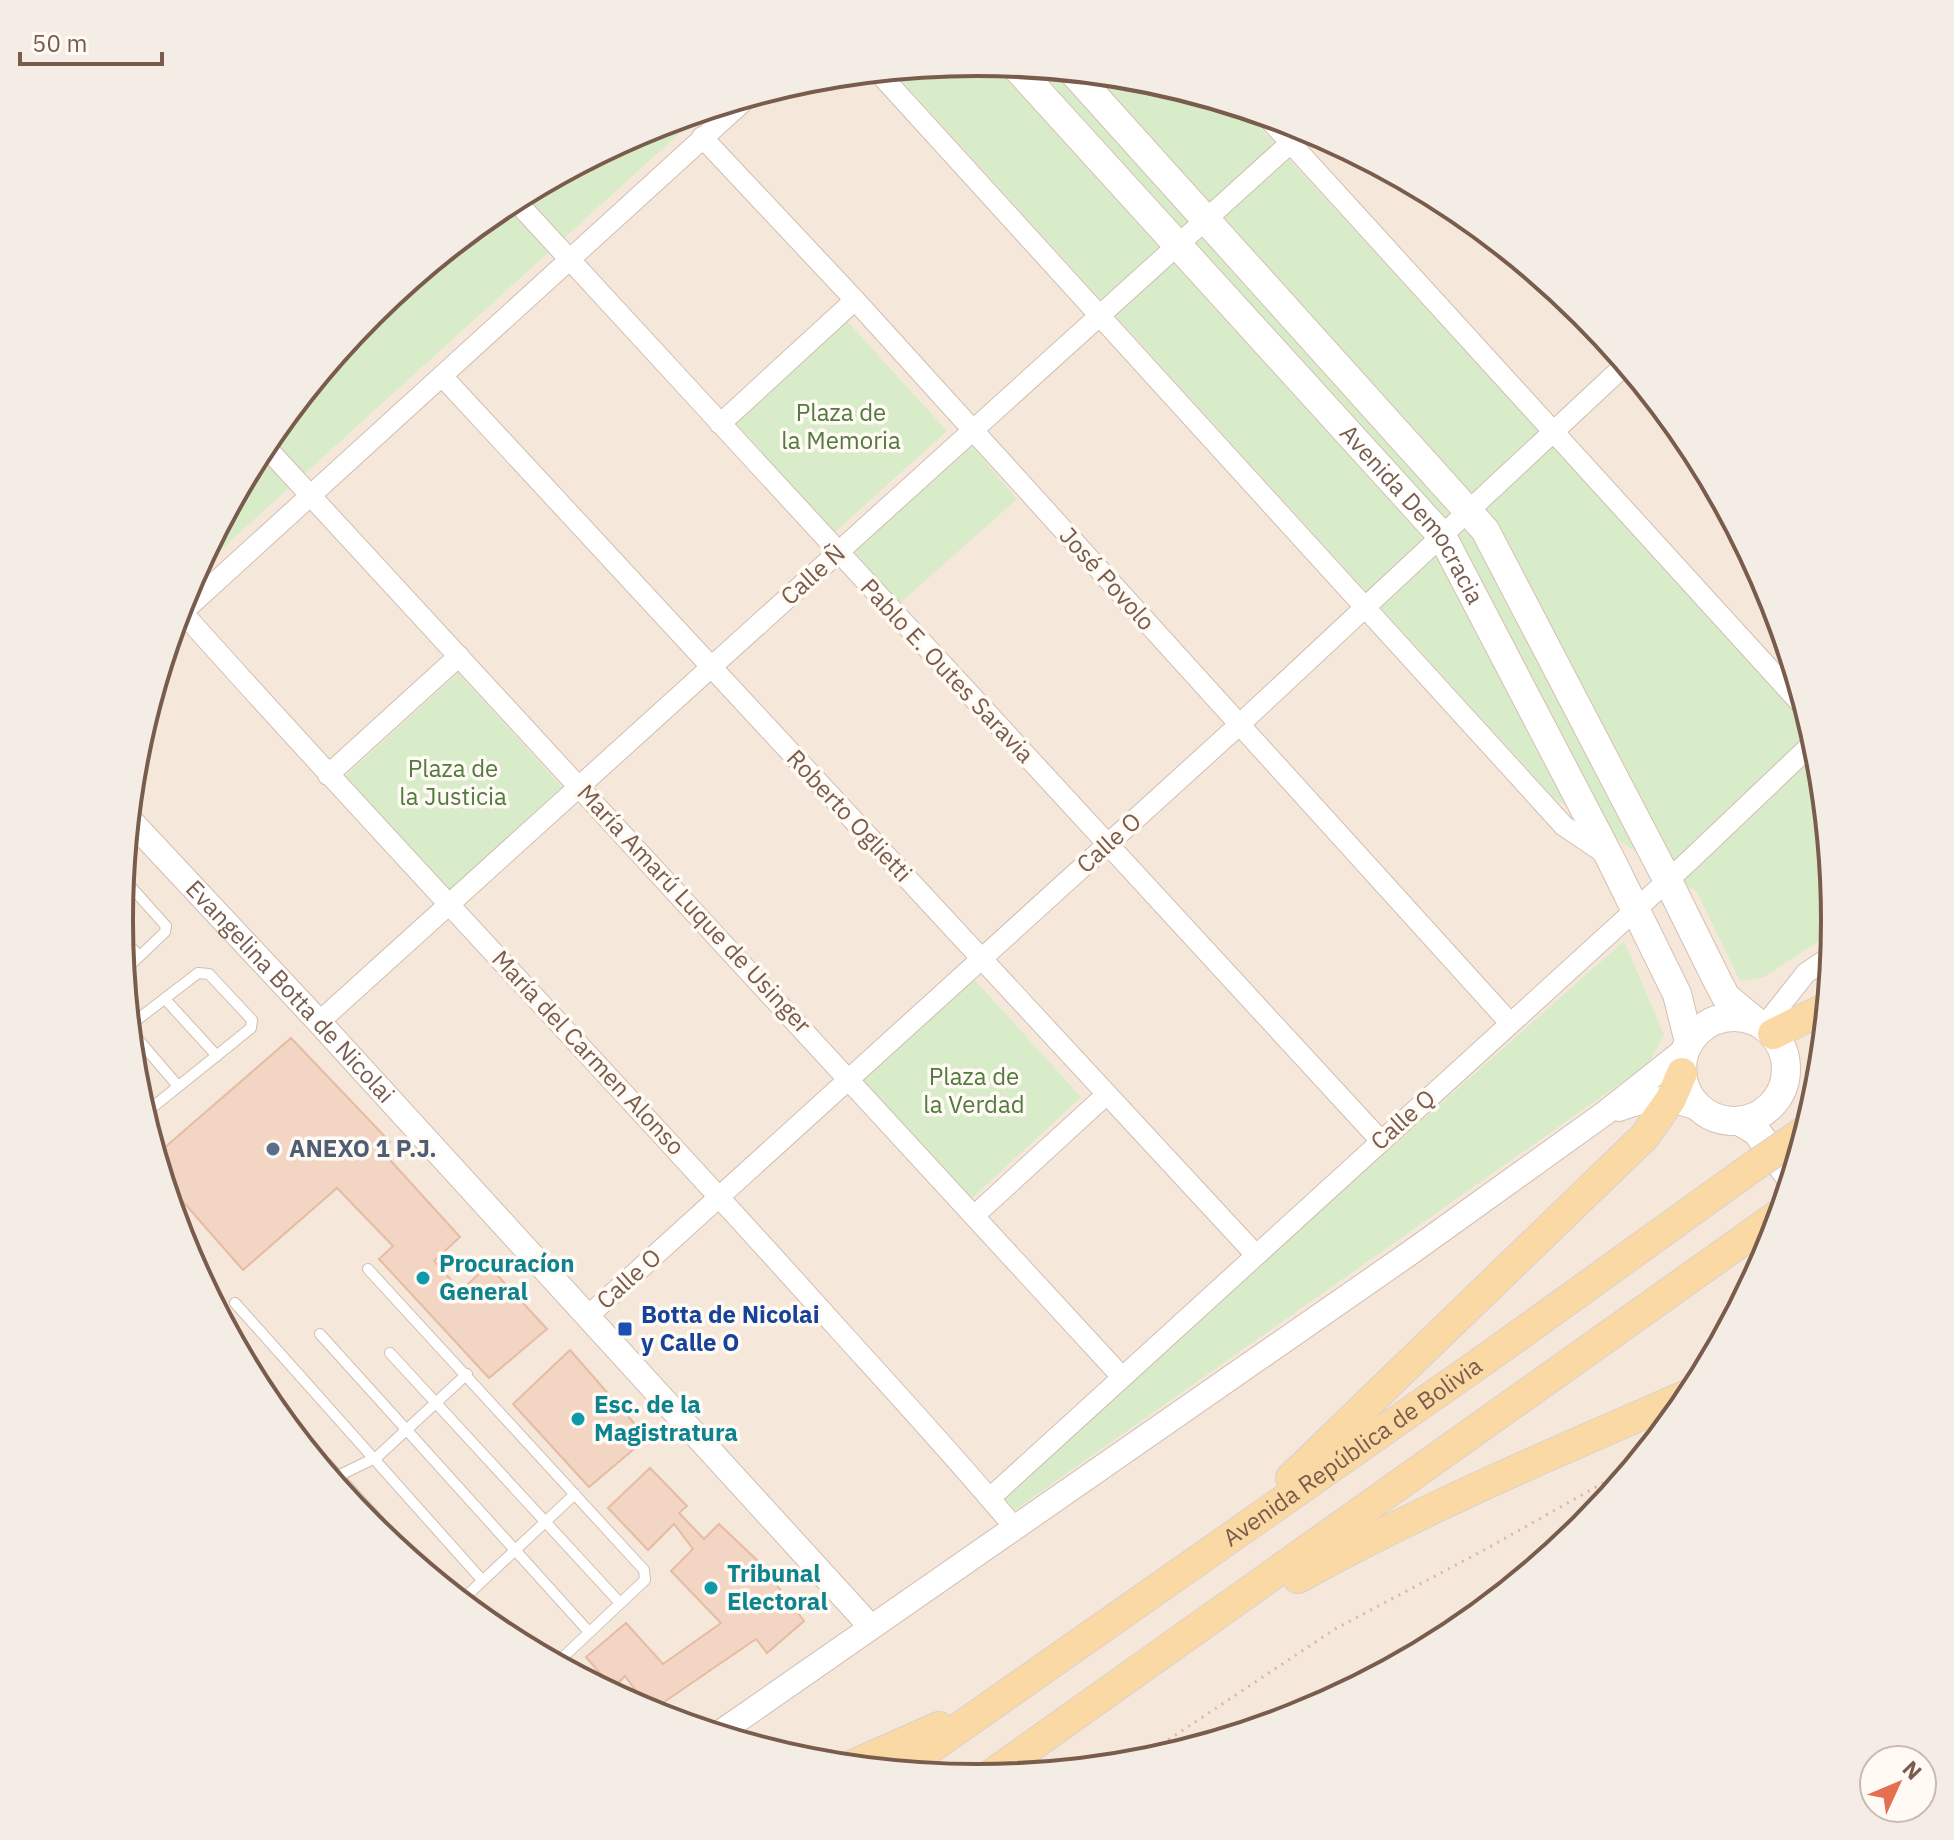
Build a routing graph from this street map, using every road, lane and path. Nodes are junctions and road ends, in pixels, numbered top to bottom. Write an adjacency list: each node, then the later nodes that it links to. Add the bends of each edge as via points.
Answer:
1 (1026, 78): 11 (main road, Avenida Democracia)
2 (886, 81): 14 (street)
3 (1083, 83): 10 (main road, Avenida Democracia)
4 (728, 114): 6 (street)
5 (1281, 133): 8 (street)
6 (702, 137): 12 (street); 13 (street, José Povolo)
7 (1295, 138): 8 (street, Calle Ñ)
8 (1290, 143): 10 (street, Calle Ñ); 19 (street)
9 (523, 209): 12 (street, Pablo E. Outes Saravia)
10 (1207, 218): 11 (street, Calle Ñ); 22 (main road, Avenida Democracia)
11 (1178, 245): 14 (street, Calle Ñ); 23 (main road, Avenida Democracia)
12 (569, 259): 16 (street); 17 (street, Pablo E. Outes Saravia)
13 (855, 300): 17 (street); 18 (street, José Povolo)
14 (1099, 316): 18 (street, Calle Ñ); 26 (street)
15 (1618, 371): 19 (street, Calle O)
16 (442, 376): 21 (street); 29 (street, Roberto Oglietti)
17 (720, 424): 24 (street, Pablo E. Outes Saravia)
18 (973, 430): 24 (street, Calle Ñ); 31 (street, José Povolo)
19 (1553, 431): 22 (street, Calle O); 30 (street)
20 (273, 454): 21 (street, María Amarú Luque de Usinger)
21 (313, 495): 25 (street); 28 (street, María Amarú Luque de Usinger)
22 (1469, 511): 23 (street, Calle O); 38 (main road, Avenida Democracia, via 1485,530)
23 (1442, 536): 26 (street, Calle O); 37 (main road, Avenida Democracia)
24 (838, 552): 29 (street, Calle Ñ); 36 (street, Pablo E. Outes Saravia)
25 (196, 600)
26 (1364, 609): 31 (street, Calle O); 37 (street, via 1564,826)
27 (187, 624): 33 (street, María del Carmen Alonso)
28 (459, 656): 33 (street); 34 (street, María Amarú Luque de Usinger)
29 (711, 667): 34 (street, Calle Ñ); 44 (street, Roberto Oglietti)
30 (1788, 690)
31 (1239, 725): 36 (street, Calle O); 51 (street, José Povolo)
32 (1804, 751): 38 (street, Calle Q)
33 (328, 775): 40 (street, María del Carmen Alonso)
34 (580, 785): 40 (street, Calle Ñ); 56 (street, María Amarú Luque de Usinger)
35 (138, 829): 50 (street, Evangelina Botta de Nicolai)
36 (1107, 845): 44 (street, Calle O); 65 (street, Pablo E. Outes Saravia)
37 (1610, 858): 41 (main road, Avenida Democracia)
38 (1668, 881): 41 (street, Calle Q); 52 (main road, Avenida Democracia, via 1726,997)
39 (134, 890): 43 (lane, via 166,926)
40 (450, 903): 50 (street, Calle Ñ); 67 (street, María del Carmen Alonso)
41 (1634, 912): 51 (street, Calle Q); 55 (main road, Avenida Democracia, via 1677,994)
42 (134, 951): 43 (lane)
43 (139, 956): 45 (lane)
44 (982, 959): 56 (street, Calle O); 58 (street, Roberto Oglietti)
45 (134, 961)
46 (1819, 964): 52 (street, via 1806,973)
47 (165, 999): 49 (lane); 54 (lane); 54 (lane, via 198,973 209,974 252,1020 251,1028)
48 (1816, 1011): 52 (main road)
49 (139, 1020)
50 (319, 1022): 73 (street, Evangelina Botta de Nicolai)
51 (1510, 1023): 65 (street, Calle Q)
52 (1764, 1027): 55 (main road, via 1740,1017 1711,1022 1699,1031); 59 (main road, via 1782,1047 1786,1063)
53 (142, 1043): 57 (lane)
54 (217, 1056): 57 (lane)
55 (1682, 1066): 61 (street); 61 (street, via 1648,1099); 62 (main road, via 1692,1100 1726,1121); 89 (main road, via 1644,1137 1295,1474)
56 (849, 1078): 67 (street, Calle O); 68 (street, María Amarú Luque de Usinger)
57 (178, 1086): 60 (lane)
58 (1107, 1094): 68 (street); 70 (street, Roberto Oglietti)
59 (1780, 1095): 62 (main road, via 1763,1113); 63 (main road)
60 (154, 1106)
61 (1605, 1113): 87 (street)
62 (1739, 1121): 66 (main road, via 1756,1131)
63 (1795, 1127)
64 (1791, 1140): 89 (main road, Avenida República de Bolivia, bridge)
65 (1381, 1141): 70 (street, Calle Q)
66 (1783, 1167)
67 (720, 1196): 73 (street, Calle O); 85 (street, María del Carmen Alonso)
68 (975, 1215): 77 (street, María Amarú Luque de Usinger)
69 (1763, 1226): 95 (main road)
70 (1256, 1255): 77 (street, Calle Q)
71 (368, 1269): 76 (lane)
72 (235, 1303): 81 (lane)
73 (588, 1316): 93 (street, Evangelina Botta de Nicolai)
74 (320, 1334): 80 (lane)
75 (390, 1353): 78 (lane)
76 (467, 1374): 78 (lane); 84 (lane)
77 (1122, 1377): 85 (street, Calle Q)
78 (436, 1403): 80 (lane); 86 (lane)
79 (1669, 1403): 95 (main road, via 1381,1533)
80 (407, 1430): 81 (lane); 88 (lane)
81 (372, 1460): 82 (lane); 90 (lane)
82 (341, 1475)
83 (1608, 1480): 100 (path, via 1335,1629)
84 (575, 1494): 86 (lane); 92 (lane, via 644,1570 645,1580)
85 (990, 1498): 87 (street, María del Carmen Alonso)
86 (545, 1522): 88 (lane); 92 (lane)
87 (1014, 1527): 93 (street)
88 (515, 1550): 90 (lane); 94 (lane)
89 (1192, 1565): 97 (main road, Avenida República de Bolivia)
90 (482, 1580): 91 (lane)
91 (468, 1594)
92 (620, 1603): 94 (lane)
93 (871, 1627): 98 (street)
94 (589, 1632): 96 (lane)
95 (1171, 1649): 99 (main road)
96 (564, 1656)
97 (1003, 1699): 101 (main road); 102 (main road, Avenida República de Bolivia)
98 (729, 1726)
99 (1040, 1742): 103 (main road); 104 (main road)
100 (1164, 1743)
101 (871, 1757)
102 (912, 1761)
103 (1009, 1763)
104 (1018, 1763)

